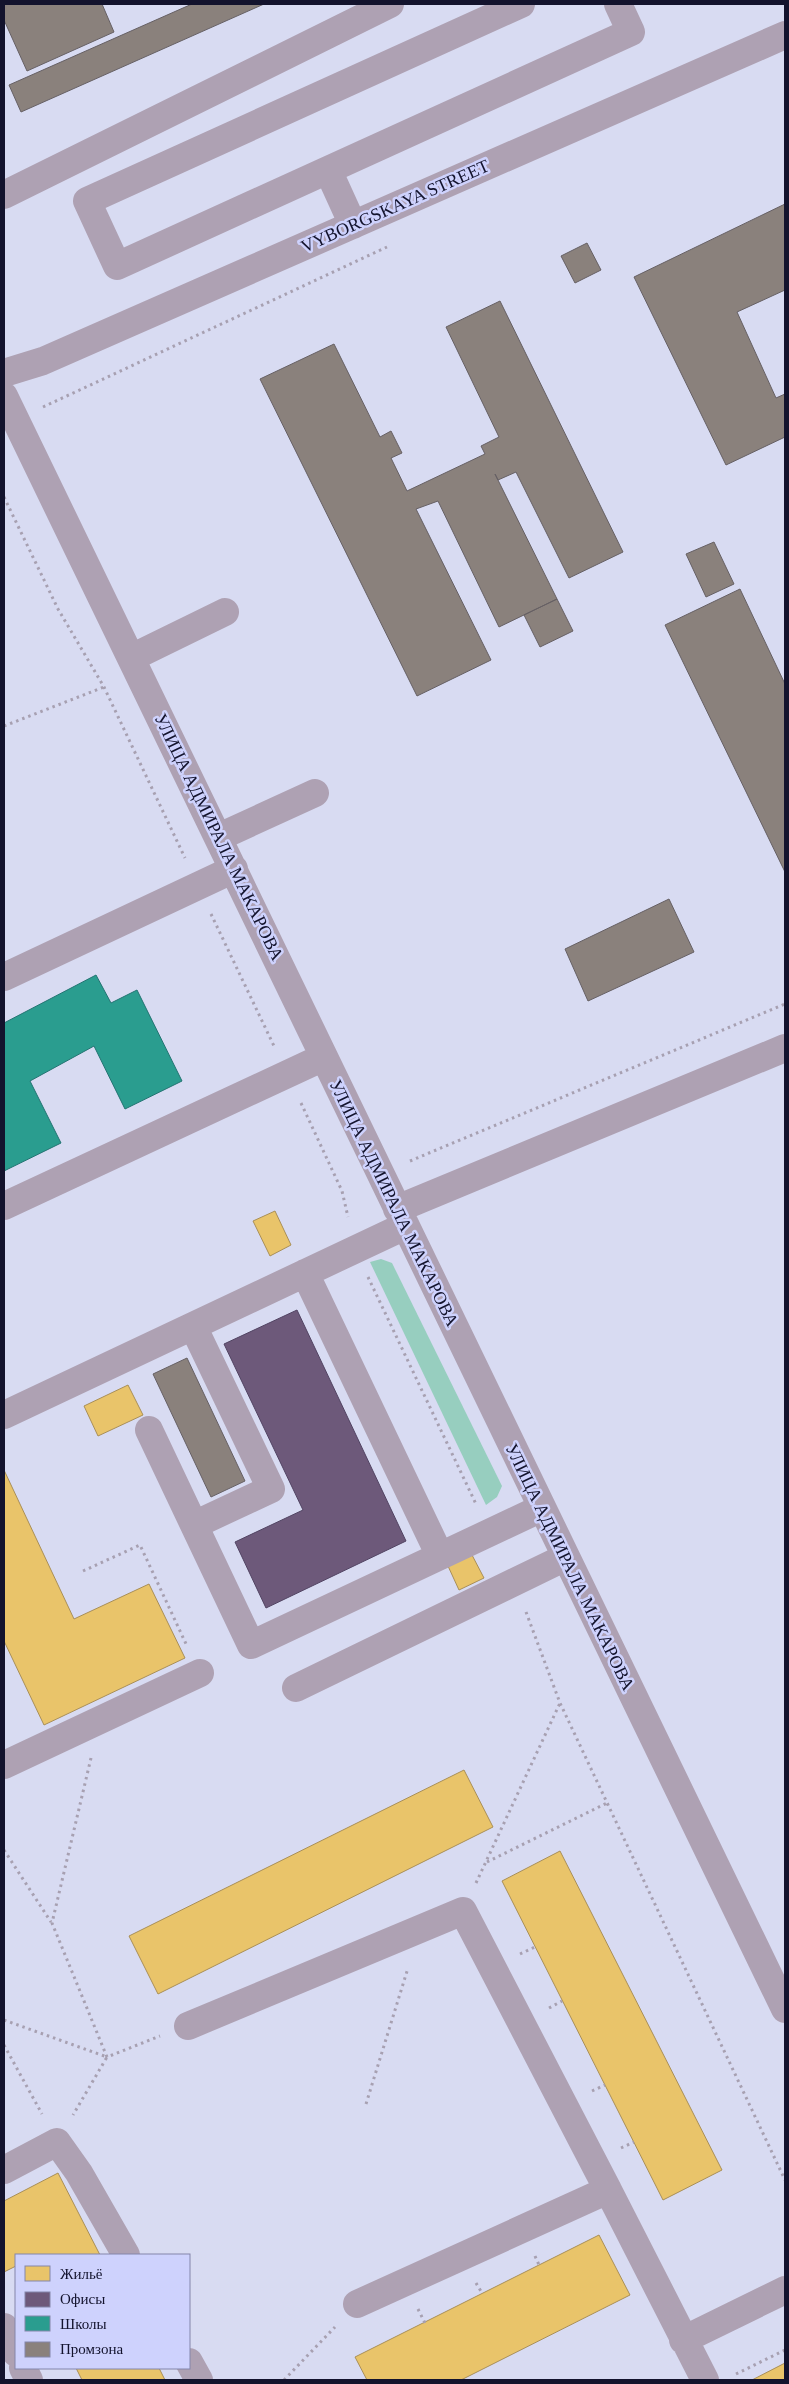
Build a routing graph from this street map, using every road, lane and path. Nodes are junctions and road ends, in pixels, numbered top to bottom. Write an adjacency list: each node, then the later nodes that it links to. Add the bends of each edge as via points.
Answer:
1 (390, 4): 6 (street)
2 (520, 4): 5 (street, via 87,202 117,266)
3 (618, 4): 5 (street, via 631,32)
4 (785, 35): 7 (street, VYBORGSKAYA STREET)
5 (328, 170): 7 (street)
6 (4, 195)
7 (353, 225): 9 (street, VYBORGSKAYA STREET, via 43,361)
8 (395, 244): 10 (path)
9 (4, 373)
10 (10, 407): 13 (street, УЛИЦА АДМИРАЛА МАКАРОВА)
11 (4, 497): 14 (path, via 58,609)
12 (225, 612): 13 (street)
13 (132, 658): 17 (street, УЛИЦА АДМИРАЛА МАКАРОВА)
14 (104, 687): 15 (path); 19 (path)
15 (4, 726)
16 (315, 793): 17 (street)
17 (219, 837): 18 (street, УЛИЦА АДМИРАЛА МАКАРОВА)
18 (234, 869): 19 (street); 23 (street, УЛИЦА АДМИРАЛА МАКАРОВА)
19 (198, 886): 20 (street); 24 (path)
20 (4, 976)
21 (785, 1004): 25 (path)
22 (785, 1048): 28 (street)
23 (324, 1057): 24 (street); 25 (street, УЛИЦА АДМИРАЛА МАКАРОВА)
24 (287, 1074): 26 (path); 27 (street)
25 (380, 1174): 26 (path); 28 (street, УЛИЦА АДМИРАЛА МАКАРОВА)
26 (342, 1191): 29 (path)
27 (4, 1206)
28 (401, 1218): 29 (street); 34 (street, УЛИЦА АДМИРАЛА МАКАРОВА)
29 (355, 1250): 30 (street); 36 (path)
30 (305, 1273): 31 (street); 37 (street)
31 (193, 1326): 32 (street); 35 (street, via 270,1489)
32 (4, 1415)
33 (149, 1430): 35 (street)
34 (542, 1508): 36 (street); 38 (street, УЛИЦА АДМИРАЛА МАКАРОВА)
35 (194, 1525): 37 (street, via 251,1645)
36 (490, 1533): 37 (street)
37 (440, 1556)
38 (566, 1557): 40 (street); 52 (street, УЛИЦА АДМИРАЛА МАКАРОВА)
39 (83, 1571): 41 (path, via 140,1545)
40 (514, 1582): 42 (street); 43 (path)
41 (200, 1673): 44 (street)
42 (296, 1688)
43 (560, 1703): 46 (path); 48 (path)
44 (101, 1719): 45 (street); 50 (path)
45 (4, 1765)
46 (607, 1803): 48 (path); 60 (path)
47 (4, 1850): 50 (path)
48 (486, 1863): 49 (path)
49 (463, 1911): 51 (street); 61 (street)
50 (52, 1923): 56 (path)
51 (420, 1929): 54 (street); 57 (path)
52 (785, 2009)
53 (4, 2020): 56 (path)
54 (188, 2026): 56 (path)
55 (4, 2045): 58 (path)
56 (107, 2057): 58 (path)
57 (366, 2104)
58 (58, 2142): 59 (street); 62 (street)
59 (4, 2170)
60 (785, 2180)
61 (608, 2190): 64 (street); 66 (street)
62 (125, 2254)
63 (785, 2290): 66 (street)
64 (357, 2304): 72 (path)
65 (4, 2327): 68 (street)
66 (683, 2340): 73 (street)
67 (785, 2350): 70 (path)
68 (15, 2351)
69 (190, 2364): 71 (street)
70 (733, 2376)
71 (199, 2380)
72 (284, 2380)
73 (705, 2380)

